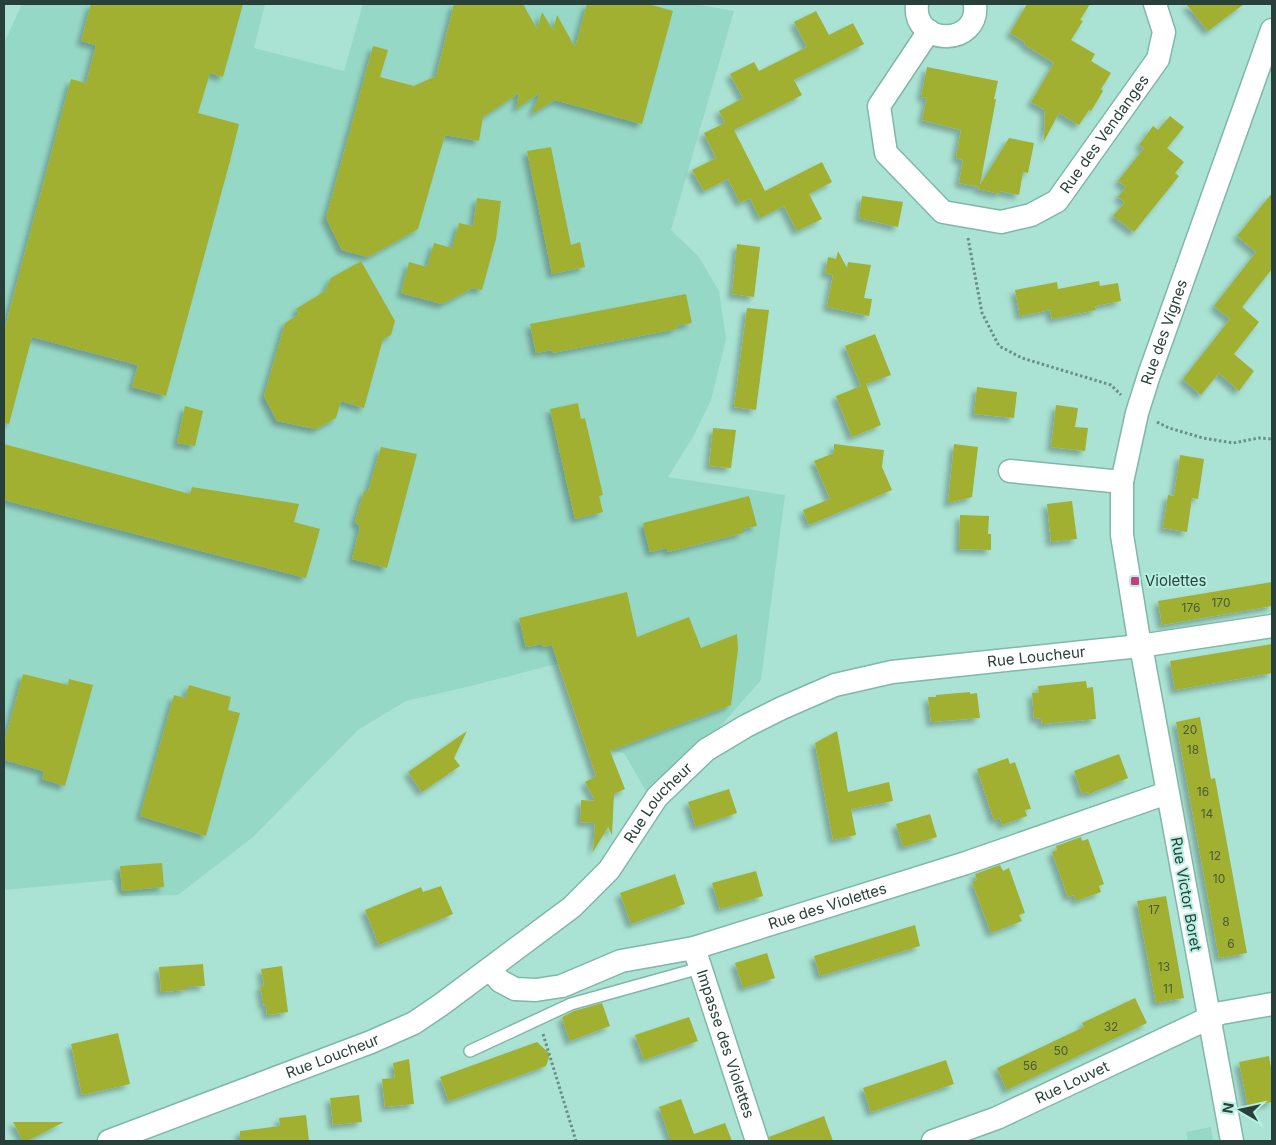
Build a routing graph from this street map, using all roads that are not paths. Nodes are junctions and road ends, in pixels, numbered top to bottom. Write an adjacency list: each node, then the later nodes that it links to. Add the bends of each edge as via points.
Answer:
1 (917, 4): 5 (street, via 918,17)
2 (975, 4): 5 (street, via 974,16 964,31 946,37)
3 (1155, 4): 5 (street, Rue des Vendanges, via 1164,32 1158,59 1057,201 1031,215 1001,222 943,212 886,152 879,106)
4 (1272, 30): 7 (street, Rue des Vignes, via 1149,375)
5 (929, 32)
6 (1010, 471): 7 (street)
7 (1122, 482): 9 (street, Rue des Vignes, via 1122,535)
8 (1272, 626): 9 (street, Rue Loucheur)
9 (1140, 646): 10 (street, Rue Victor Boret); 12 (street, Rue Loucheur, via 892,672 836,685 777,710 706,750 657,797 609,870 572,907)
10 (1167, 793): 11 (street, Rue des Violettes); 14 (street, Rue Victor Boret)
11 (697, 958): 12 (street, Rue des Violettes, via 621,961 562,986 536,990 515,990 500,981); 15 (lane, via 572,1004); 17 (street, Impasse des Violettes)
12 (490, 968): 16 (street, Rue Loucheur, via 406,1027)
13 (1272, 1004): 14 (street, Rue Louvet)
14 (1208, 1018): 18 (street, Rue Louvet, via 998,1118); 19 (street, Rue Victor Boret)
15 (470, 1052)
16 (109, 1141)
17 (757, 1141)
18 (933, 1141)
19 (1232, 1141)

